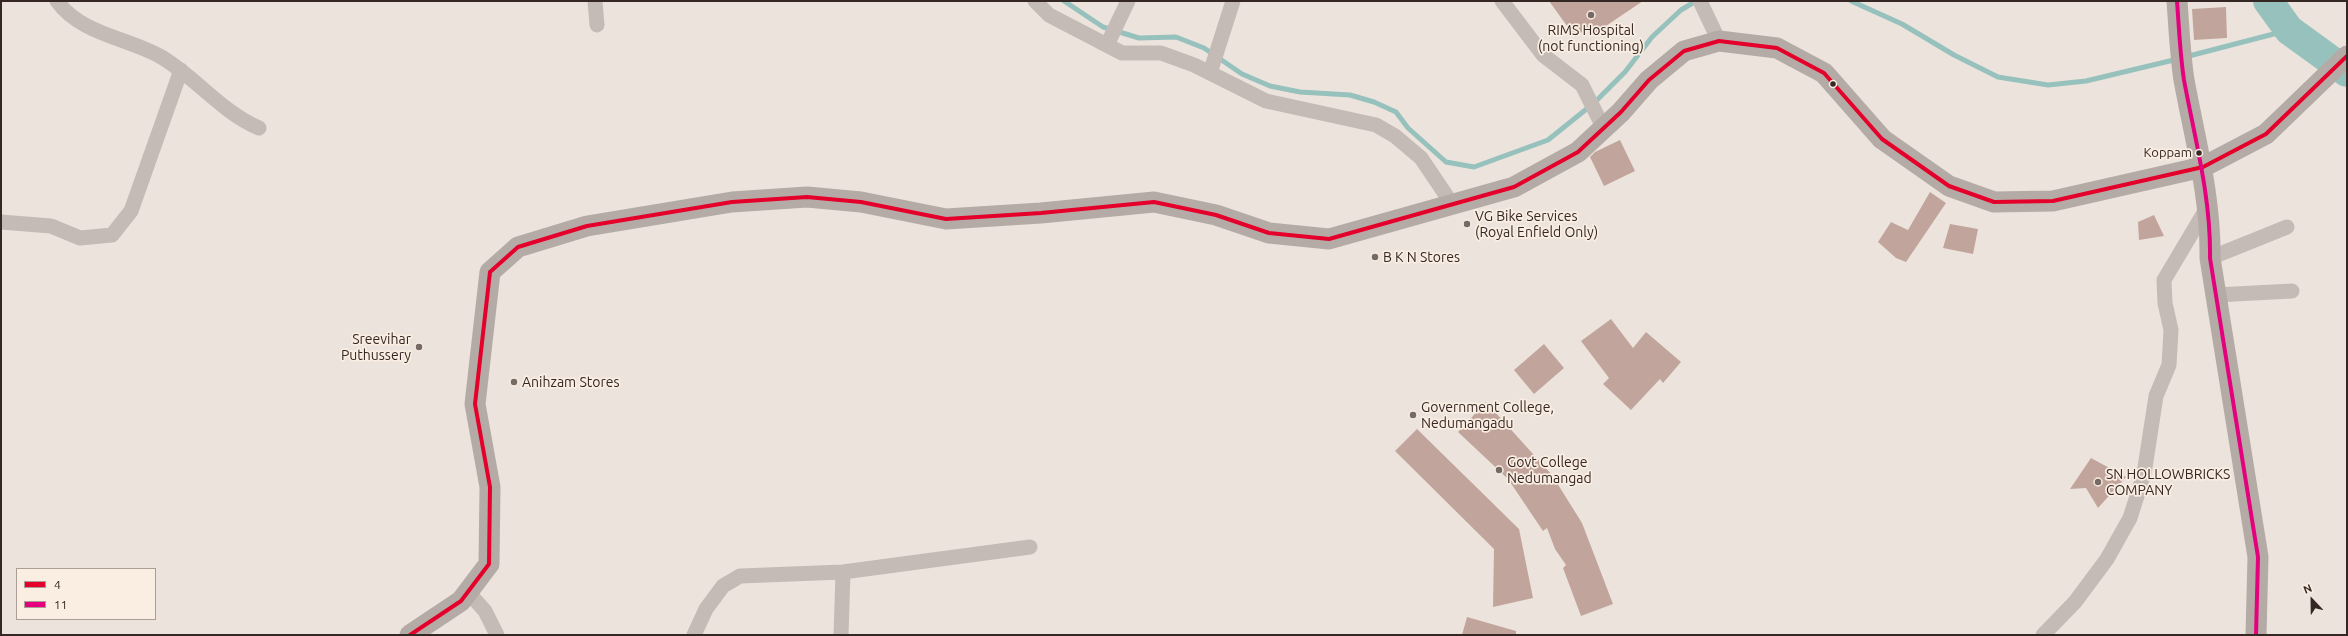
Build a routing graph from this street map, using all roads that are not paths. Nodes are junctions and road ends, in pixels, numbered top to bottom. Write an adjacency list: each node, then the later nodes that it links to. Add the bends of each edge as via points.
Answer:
1 (57, 1): 13 (street, via 78,21 162,57)
2 (595, 1): 9 (street)
3 (1034, 1): 11 (street, via 1049,15)
4 (1128, 1): 11 (street)
5 (1233, 1): 14 (street)
6 (1502, 1): 16 (street, via 1543,55 1582,85)
7 (2177, 1): 17 (main road, via 2184,80)
8 (1702, 6): 10 (street)
9 (597, 25)
10 (1719, 41): 16 (main road, via 1684,51 1649,80); 17 (main road, via 1777,48 1824,73 1882,139 1949,186 1994,202 2053,201)
11 (1107, 45): 14 (street, via 1122,53 1161,53)
12 (2347, 56): 17 (main road, via 2266,134)
13 (181, 70): 15 (street, via 246,122); 20 (street, via 131,211 112,235 80,238 51,226)
14 (1210, 73): 18 (street, via 1266,100 1376,125 1395,136 1421,158)
15 (259, 128)
16 (1604, 129): 18 (main road, via 1578,152 1514,187)
17 (2203, 167): 19 (main road)
18 (1452, 204): 27 (main road, via 1329,239 1269,234 1216,216 1154,202 946,219 861,202 807,197 732,202 647,215 587,226 518,247 490,272 475,404 490,487 489,564)
19 (2208, 206): 22 (main road); 32 (street, via 2164,280 2165,303 2171,330 2169,365 2156,396 2144,474 2130,518 2107,558 2080,596)
20 (1, 222)
21 (2287, 227): 22 (street)
22 (2210, 258): 24 (main road)
23 (2292, 291): 24 (street)
24 (2216, 295): 33 (main road, via 2258,557)
25 (1030, 547): 26 (street)
26 (843, 572): 30 (street, via 740,576 723,586 706,609); 31 (street)
27 (468, 592): 28 (main road, via 461,601); 29 (street, via 485,611)
28 (410, 635)
29 (497, 635)
30 (694, 635)
31 (841, 635)
32 (2044, 635)
33 (2256, 635)

